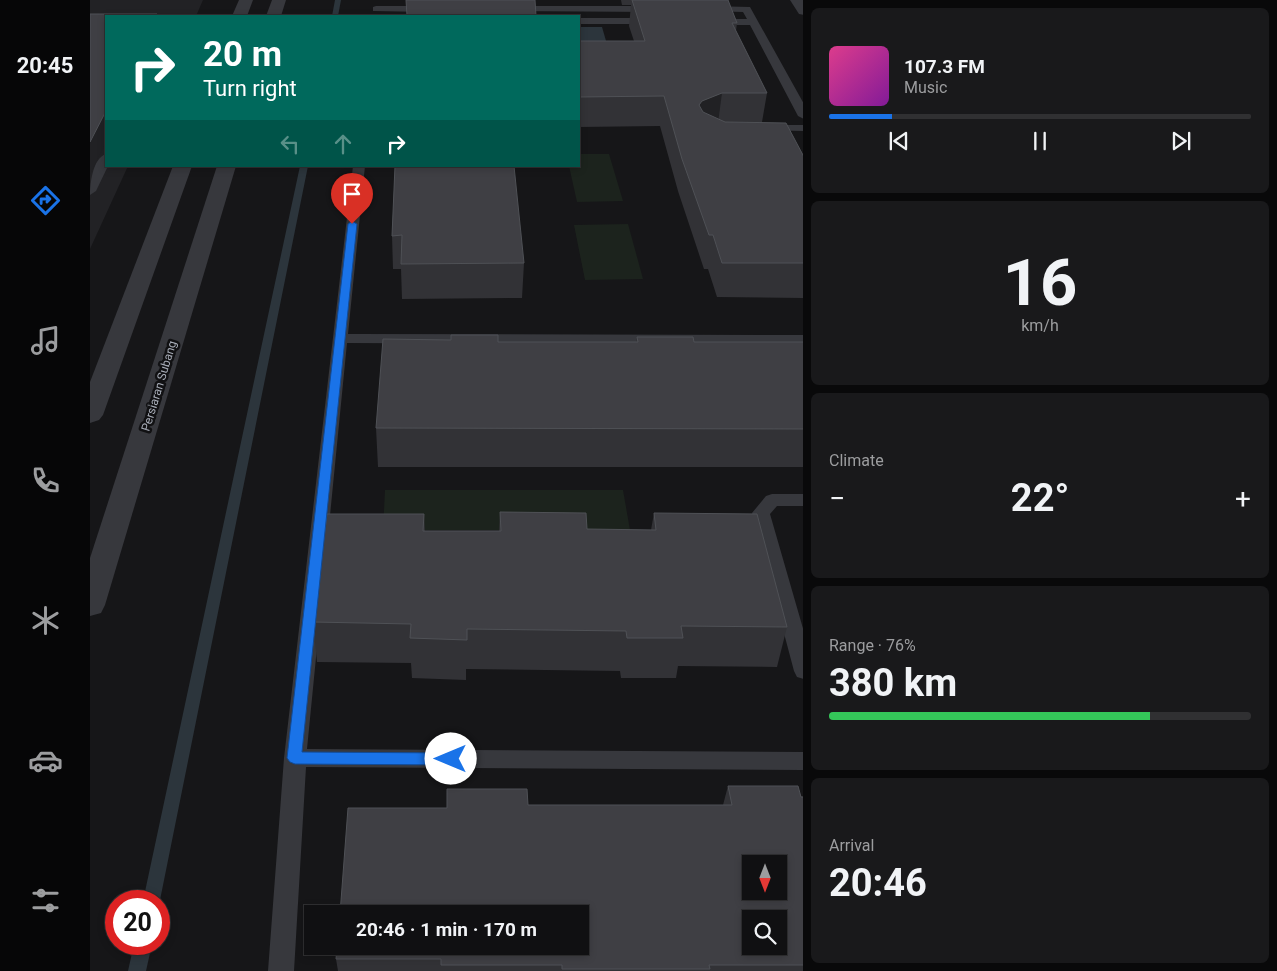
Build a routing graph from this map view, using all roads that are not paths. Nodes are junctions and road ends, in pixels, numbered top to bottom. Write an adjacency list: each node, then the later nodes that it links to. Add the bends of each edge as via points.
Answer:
1 (246, 0): 11 (street)
2 (279, 0): 12 (street)
3 (797, 0): 10 (street)
4 (744, 4): 9 (lane); 16 (lane)
5 (376, 8): 6 (lane)
6 (435, 9)
7 (503, 9): 8 (lane)
8 (659, 9)
9 (698, 9)
10 (803, 10)
11 (240, 15)
12 (274, 15)
13 (580, 21): 14 (lane)
14 (666, 21)
15 (705, 22): 16 (lane)
16 (754, 22): 17 (lane)
17 (803, 116)
18 (756, 128): 19 (lane)
19 (803, 128)
20 (105, 160): 24 (lane)
21 (183, 167): 27 (street)
22 (227, 167): 29 (street, Persiaran Subang)
23 (359, 167): 25 (lane)
24 (90, 191)
25 (340, 338): 26 (lane); 31 (lane)
26 (803, 340)
27 (90, 415)
28 (803, 500): 30 (lane, via 772,500 761,513)
29 (90, 605)
30 (803, 671)
31 (295, 758): 32 (lane); 33 (lane)
32 (803, 761)
33 (280, 971)

